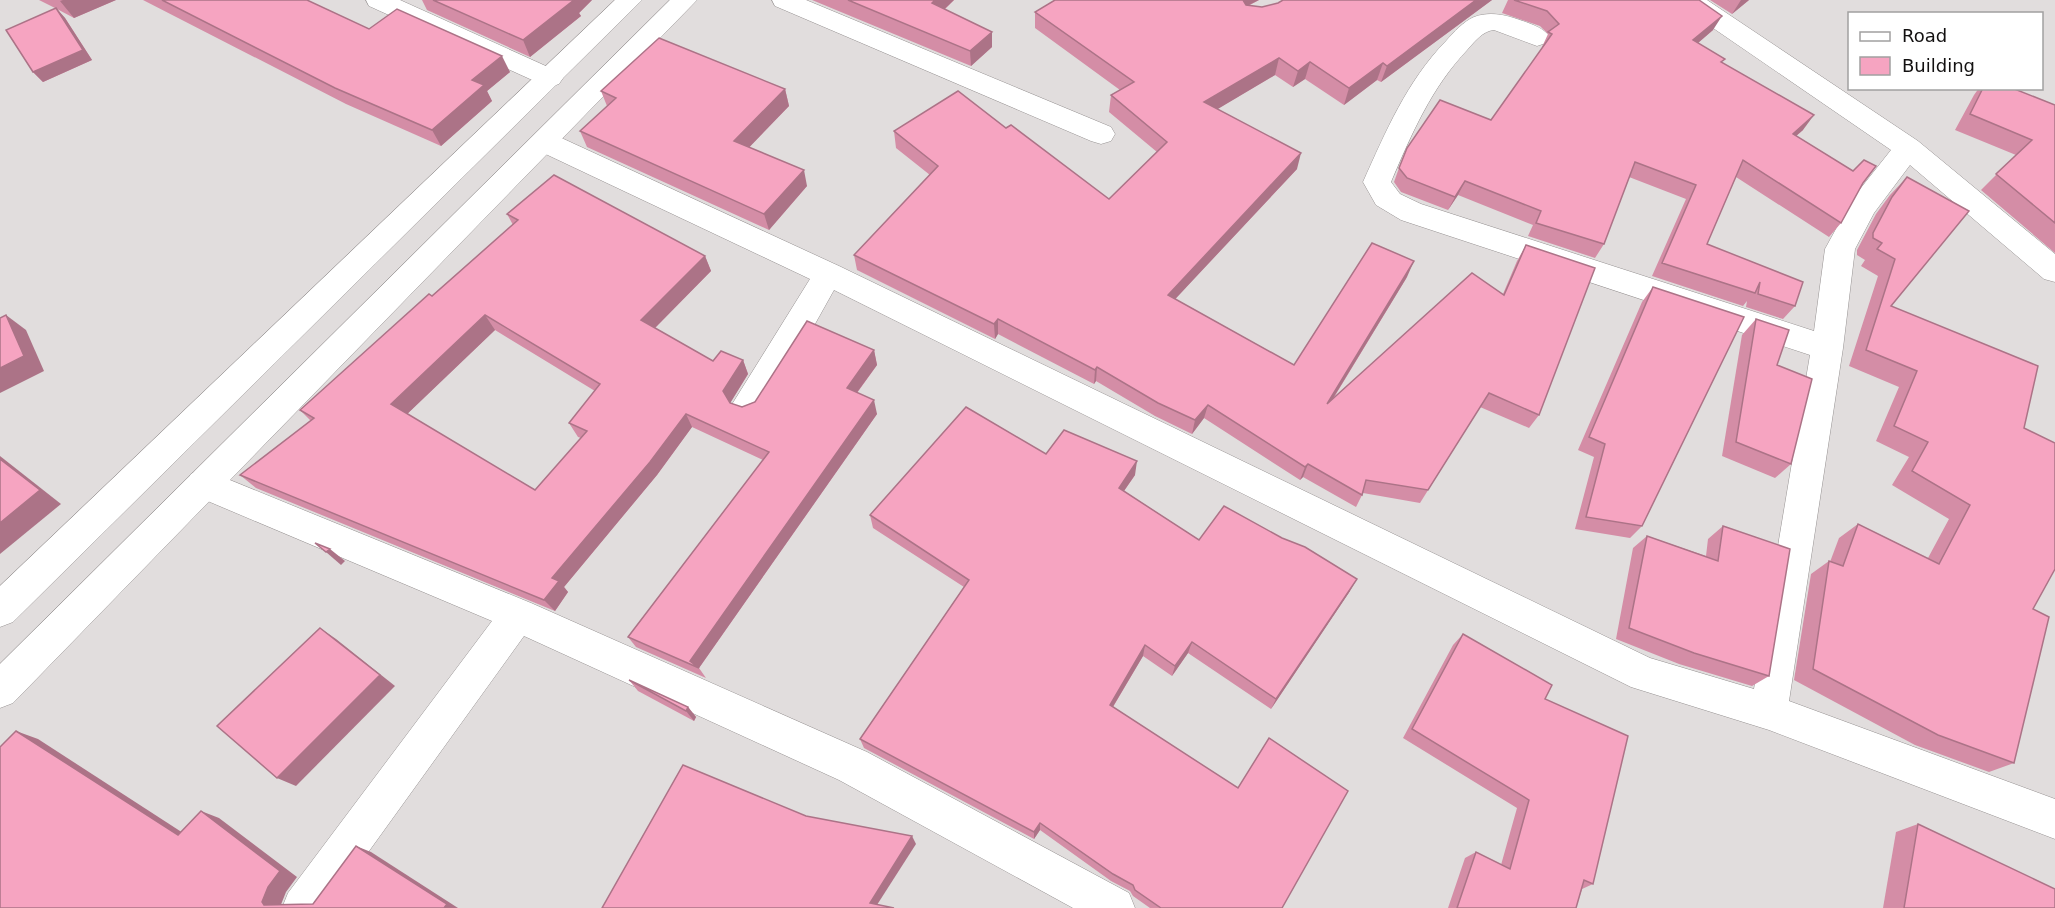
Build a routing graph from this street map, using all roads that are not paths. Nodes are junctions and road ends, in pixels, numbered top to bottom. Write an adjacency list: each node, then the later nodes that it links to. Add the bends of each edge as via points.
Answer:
1 (378, 0): 7 (street)
2 (630, 0): 7 (street)
3 (685, 0): 9 (street)
4 (784, 0): 8 (street)
5 (1690, 0): 10 (street)
6 (1537, 37): 13 (street, via 1491,21 1479,24 1451,50 1435,66 1412,104 1377,182 1380,193 1389,202 1412,212)
7 (550, 78): 16 (street)
8 (1101, 134)
9 (545, 142): 12 (street); 15 (street)
10 (1908, 148): 11 (street); 13 (street, via 1863,206 1840,249)
11 (2055, 271)
12 (828, 274): 14 (street); 19 (street, via 1644,674)
13 (1827, 348): 19 (street)
14 (747, 406)
15 (202, 484): 17 (street); 18 (street)
16 (0, 610)
17 (518, 615): 21 (street, via 853,766); 22 (street)
18 (0, 690)
19 (1769, 712): 20 (street)
20 (2055, 819)
21 (1105, 906)
22 (303, 908)

